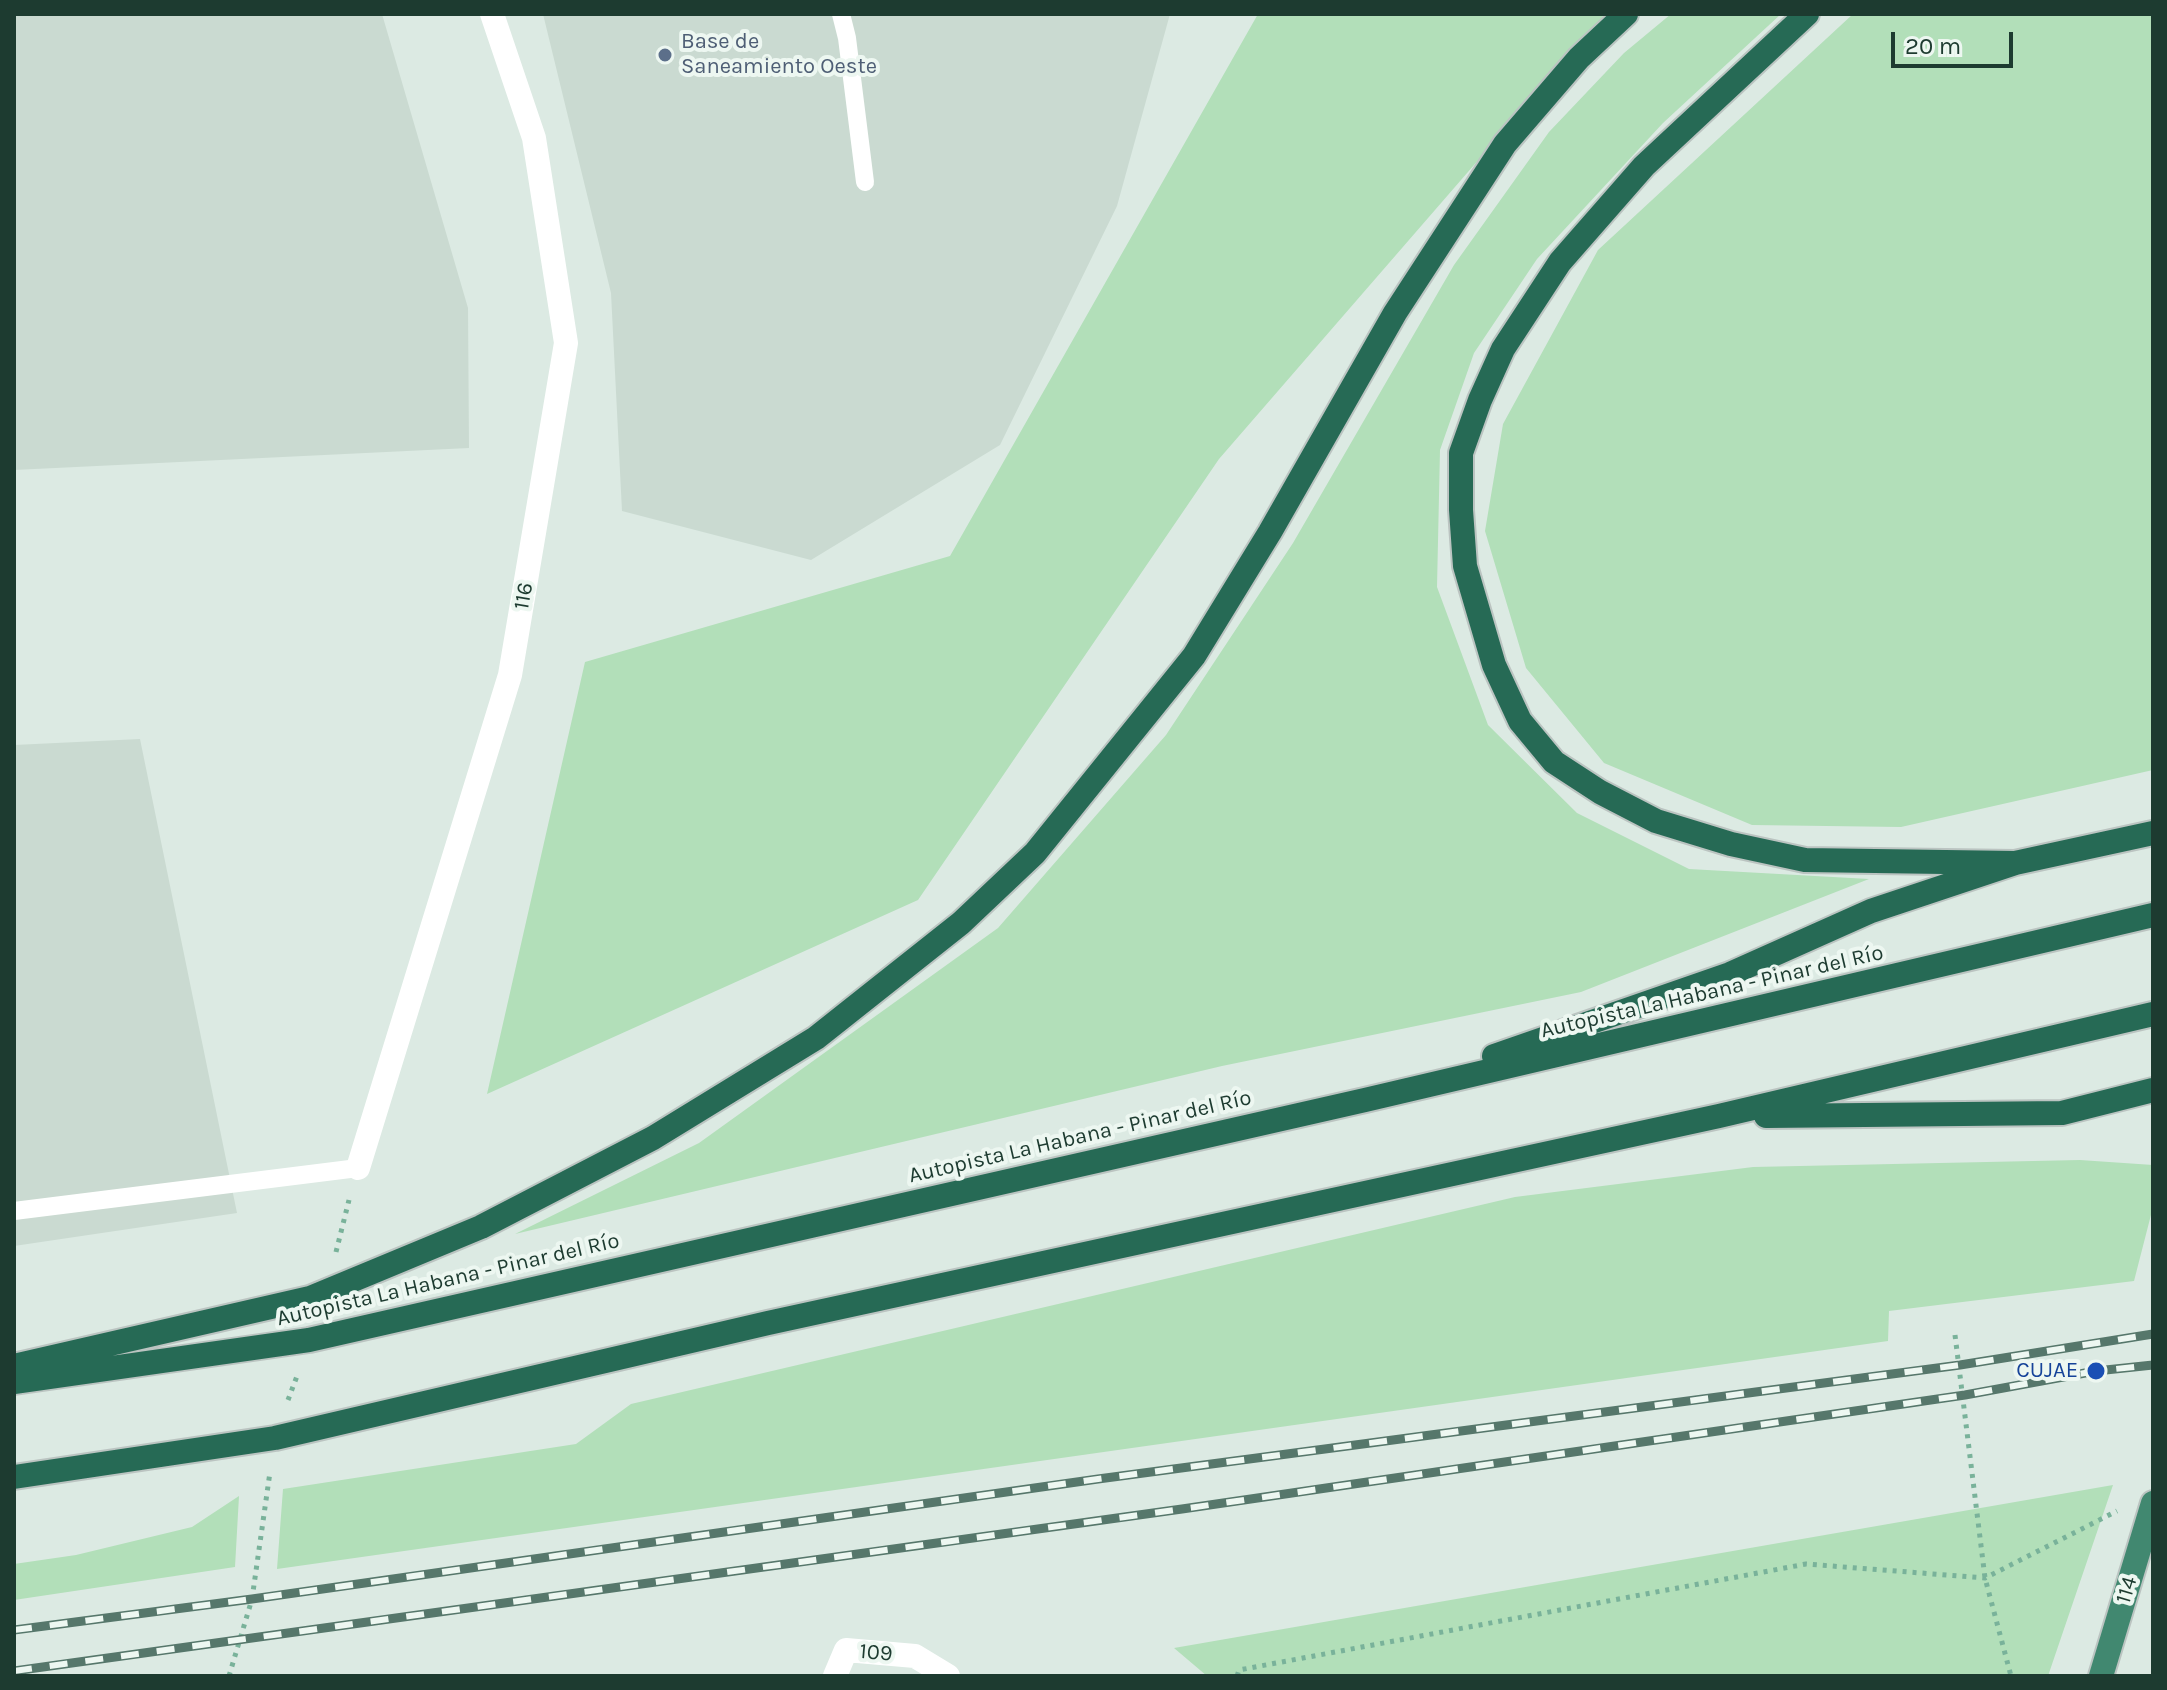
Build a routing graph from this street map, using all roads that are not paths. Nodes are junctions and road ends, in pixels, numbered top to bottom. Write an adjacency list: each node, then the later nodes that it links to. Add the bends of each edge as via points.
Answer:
1 (492, 14): 13 (street, 116, via 534,138 566,343 510,675)
2 (841, 14): 5 (lane)
3 (1626, 14): 15 (highway, via 1579,58 1505,144 1395,313 1194,656 1035,853 961,923 816,1038 653,1138 481,1227 310,1298)
4 (1807, 14): 7 (highway, via 1644,166 1560,262 1503,349 1461,453 1465,566 1494,665 1520,721 1554,762 1600,792 1656,821 1805,860)
5 (865, 182)
6 (2153, 833): 7 (highway)
7 (2015, 863): 11 (highway, via 1871,911 1730,974)
8 (2153, 915): 11 (highway, Autopista La Habana - Pinar del Río)
9 (2153, 1014): 12 (highway)
10 (2153, 1090): 12 (highway, via 2062,1113)
11 (1365, 1100): 16 (highway, Autopista La Habana - Pinar del Río, via 309,1340)
12 (1719, 1116): 17 (highway, via 768,1323 275,1438)
13 (358, 1168): 14 (lane)
14 (14, 1211)
15 (14, 1366)
16 (14, 1382)
17 (14, 1477)
18 (2153, 1503): 19 (highway, 114)
19 (2102, 1673)
20 (835, 1676): 21 (street, 109, via 846,1650 915,1656)
21 (948, 1676)

